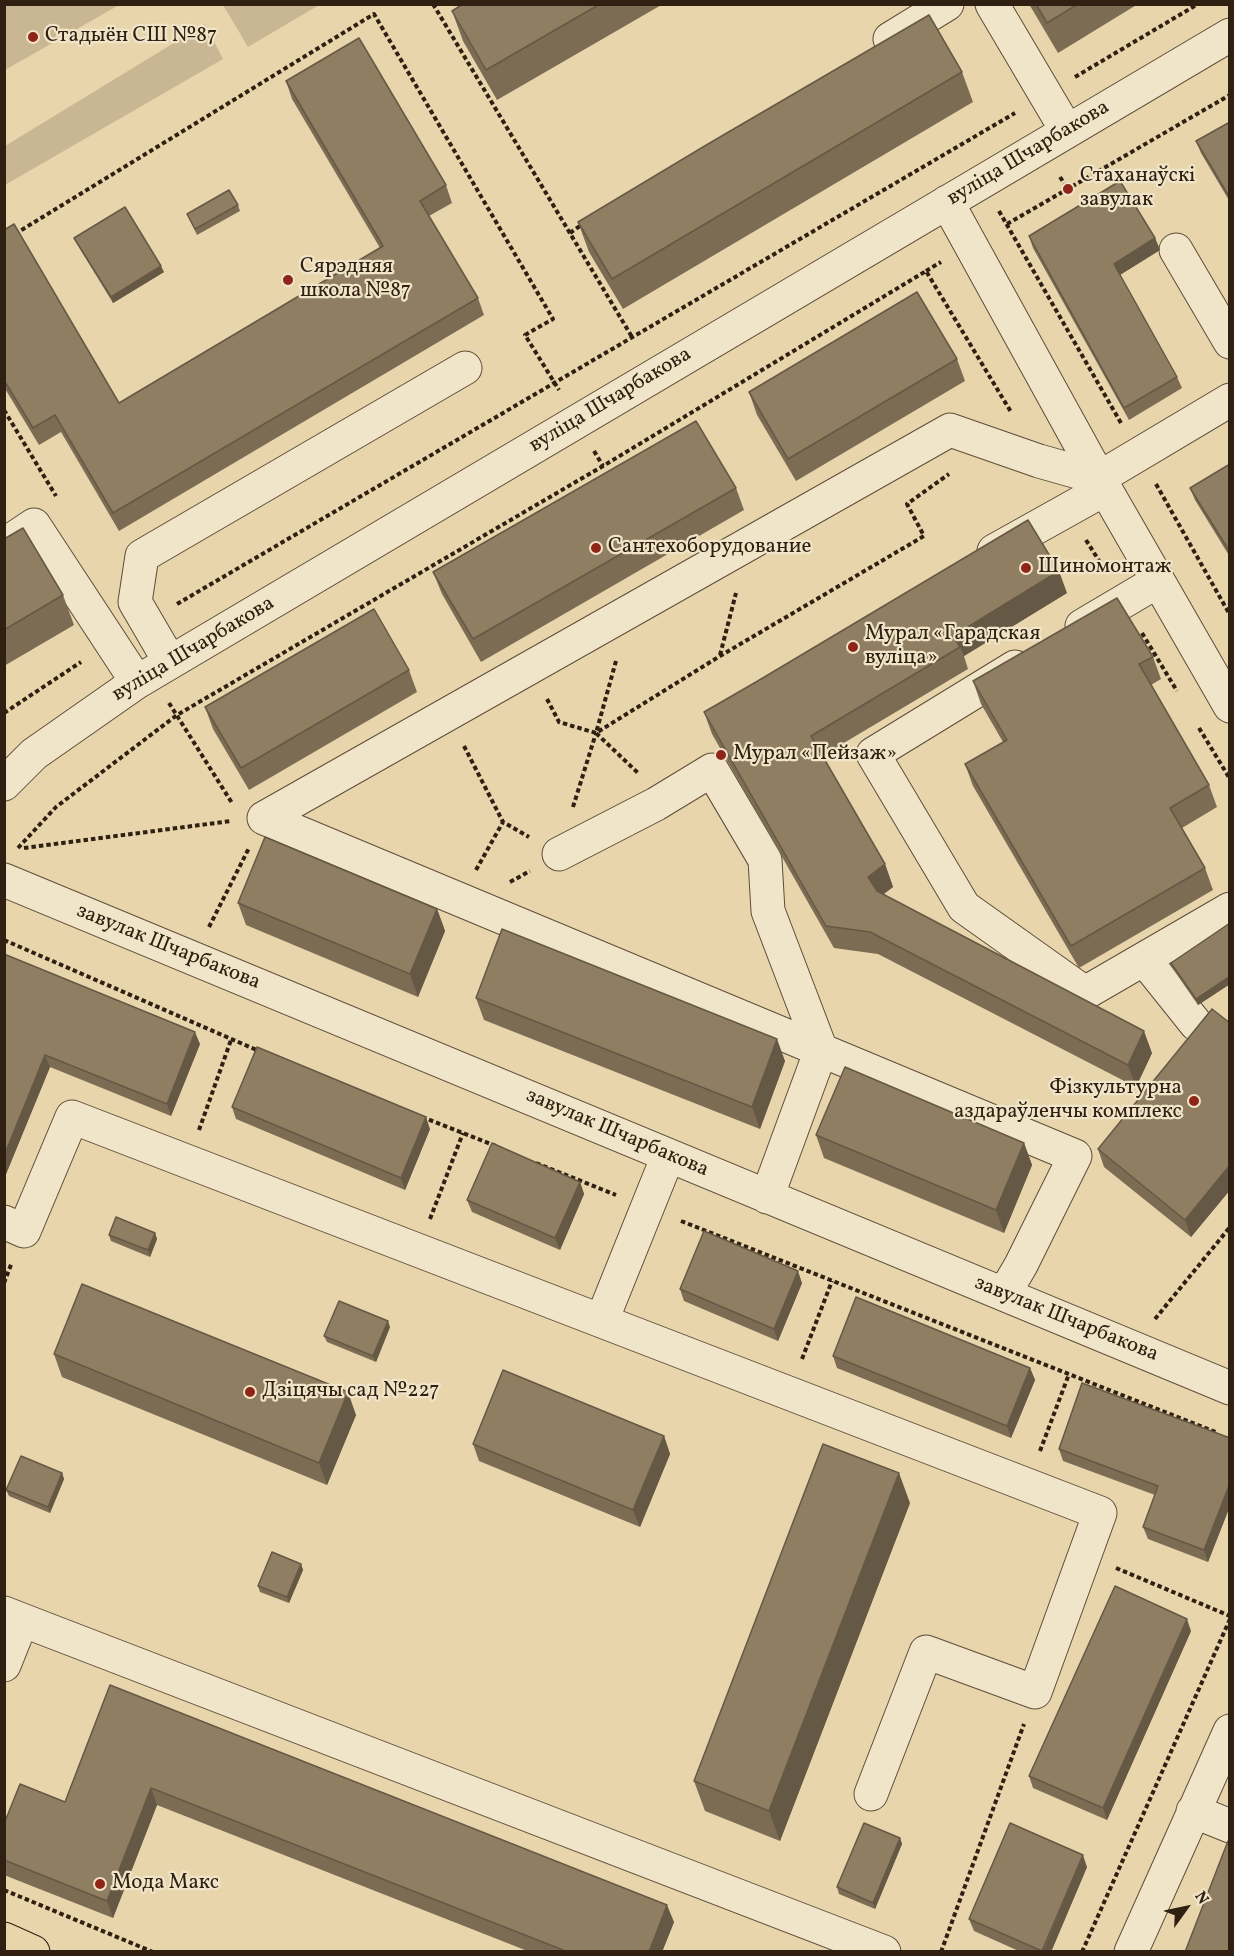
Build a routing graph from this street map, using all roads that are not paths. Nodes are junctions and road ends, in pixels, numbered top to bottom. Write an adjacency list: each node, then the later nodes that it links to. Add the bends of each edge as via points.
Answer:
1 (947, 4): 4 (street)
2 (992, 4): 5 (street)
3 (1230, 35): 5 (street, вуліца Шчарбакова)
4 (867, 53)
5 (1067, 131): 6 (street, вуліца Шчарбакова)
6 (947, 202): 11 (street); 15 (street, вуліца Шчарбакова)
7 (1176, 250): 8 (street)
8 (1230, 342)
9 (465, 368): 15 (street, via 142,556 135,602)
10 (1230, 400): 11 (street, via 1138,454)
11 (1102, 483): 13 (street); 14 (street); 24 (street, via 950,430 530,668 253,819 537,931)
12 (4, 545): 16 (street, via 34,525)
13 (964, 568)
14 (1158, 581): 17 (street); 22 (street, via 873,754 964,907 1085,993)
15 (170, 662): 16 (street, вуліца Шчарбакова)
16 (137, 682): 18 (street, вуліца Шчарбакова, via 34,753)
17 (1230, 706)
18 (4, 784)
19 (559, 854): 24 (street, via 656,804 711,770 765,860 768,911)
20 (4, 880): 25 (street, завулак Шчарбакова)
21 (1230, 909): 22 (street)
22 (1144, 959): 23 (street)
23 (1196, 1024)
24 (821, 1050): 26 (street); 28 (street, via 1075,1156)
25 (668, 1156): 26 (street, завулак Шчарбакова); 29 (street)
26 (766, 1197): 28 (street, завулак Шчарбакова)
27 (4, 1222): 29 (street, via 24,1231 72,1117)
28 (1004, 1294): 30 (street, завулак Шчарбакова)
29 (602, 1320): 34 (street, via 1100,1514 1035,1692 926,1652)
30 (1230, 1388)
31 (13, 1617): 32 (street); 39 (street)
32 (4, 1665)
33 (1230, 1731): 35 (street)
34 (871, 1794)
35 (1193, 1810): 36 (street); 40 (street)
36 (1230, 1826)
37 (4, 1939): 38 (main road)
38 (33, 1952)
39 (884, 1952)
40 (1131, 1952)

